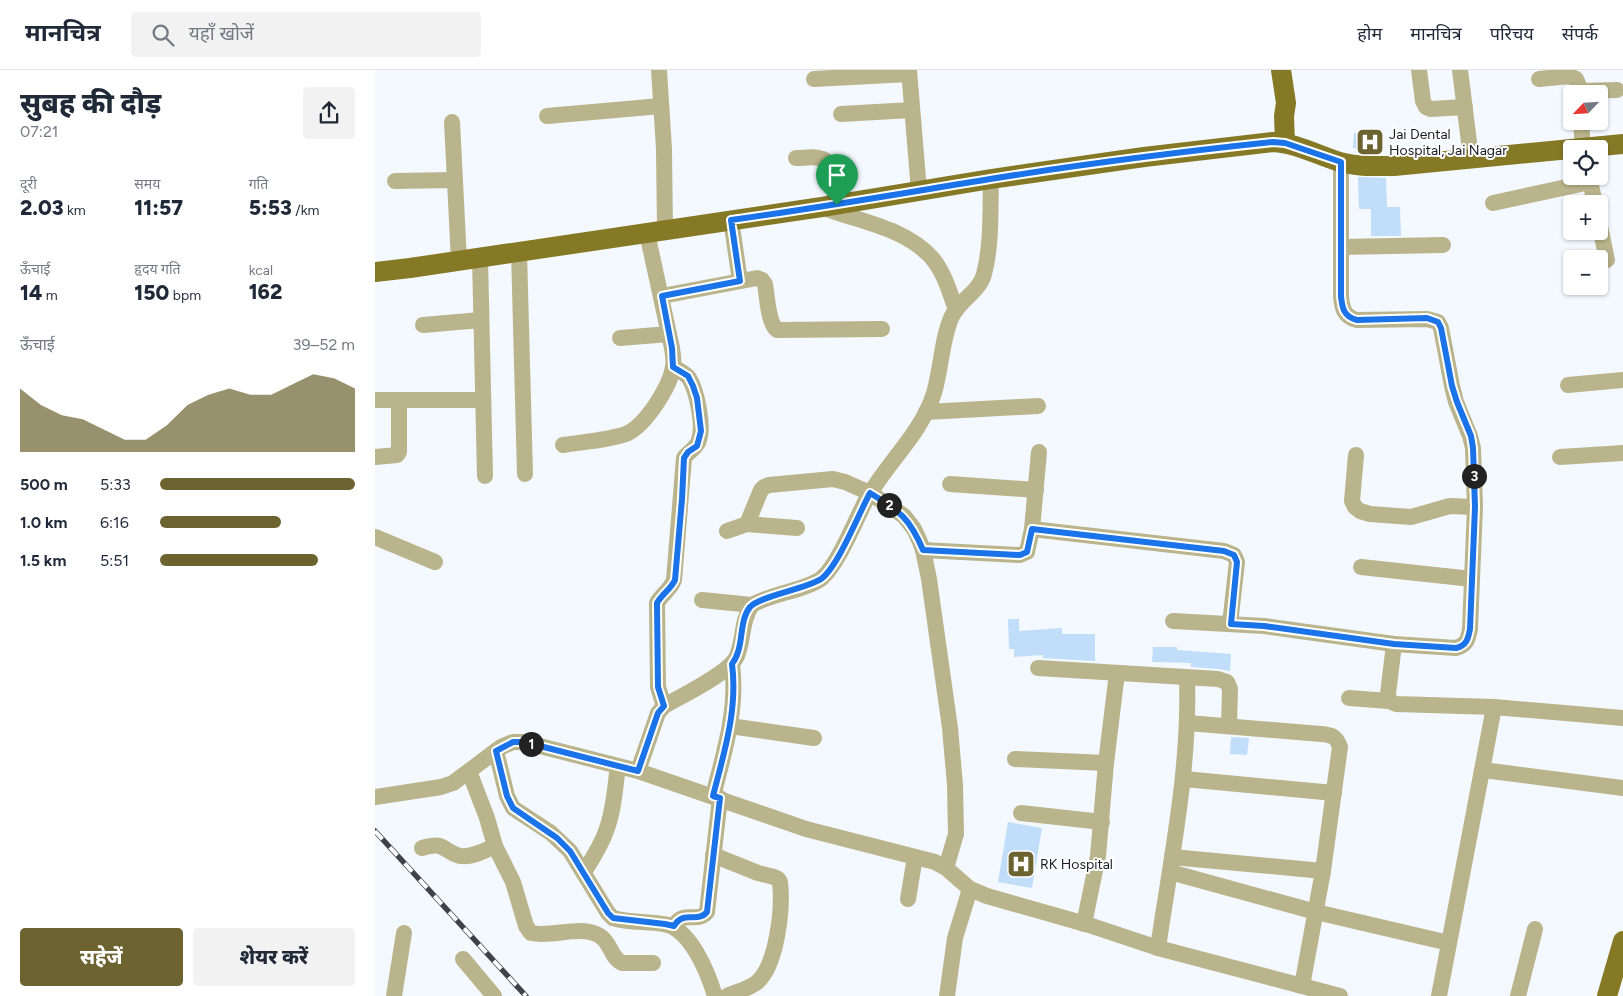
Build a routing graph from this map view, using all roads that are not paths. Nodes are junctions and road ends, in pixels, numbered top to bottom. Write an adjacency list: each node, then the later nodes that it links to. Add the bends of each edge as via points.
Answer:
1 (659, 70): 11 (street)
2 (1281, 70): 17 (main road, via 1287,103)
3 (1419, 70): 12 (street, via 1426,107)
4 (1460, 70): 12 (street)
5 (909, 72): 6 (street); 13 (street)
6 (814, 79)
7 (1539, 79): 8 (street, via 1570,76 1576,78)
8 (1578, 85)
9 (1617, 90): 10 (street)
10 (1608, 91)
11 (661, 106): 15 (street); 32 (street)
12 (1465, 106): 22 (street)
13 (912, 110): 14 (street); 28 (street)
14 (841, 114)
15 (547, 116)
16 (452, 122): 25 (street)
17 (1285, 143): 23 (main road); 24 (main road, via 1216,148)
18 (1623, 144): 19 (main road)
19 (1608, 146)
20 (1563, 150): 22 (main road)
21 (796, 158): 30 (street, via 822,158 831,165)
22 (1471, 158): 23 (main road, via 1394,166)
23 (1341, 162): 34 (street)
24 (991, 179): 28 (main road); 41 (street, via 987,259 983,277)
25 (455, 180): 26 (street); 37 (street)
26 (395, 181)
27 (1565, 185): 29 (street)
28 (919, 191): 30 (main road)
29 (1493, 202)
30 (829, 206): 31 (main road); 41 (street, via 908,238 933,258)
31 (731, 220): 32 (main road); 39 (street)
32 (656, 231): 35 (main road); 40 (street)
33 (1443, 245): 34 (street)
34 (1341, 247): 66 (street, via 1342,306 1349,318 1427,318 1438,322 1454,394 1471,436)
35 (519, 252): 36 (main road); 61 (street)
36 (480, 258): 37 (main road); 42 (street)
37 (459, 261): 38 (main road)
38 (375, 272)
39 (740, 281): 40 (street); 44 (street, via 762,280 773,326 777,330)
40 (662, 296): 45 (street)
41 (957, 310): 54 (street, via 948,328 934,394)
42 (481, 320): 43 (street); 52 (street)
43 (423, 325)
44 (882, 329)
45 (669, 334): 46 (street); 47 (street)
46 (620, 338)
47 (673, 367): 55 (street, via 662,395 636,428 620,436); 87 (street, via 688,376 693,386 701,431 697,446 684,458 675,580 657,603 658,687)
48 (1623, 380): 49 (street)
49 (1568, 385)
50 (375, 400): 51 (street)
51 (399, 400): 52 (street); 59 (street, via 399,452 393,456)
52 (483, 400): 62 (street)
53 (1038, 406): 54 (street)
54 (926, 412): 65 (street)
55 (563, 445)
56 (1039, 452): 64 (street)
57 (1623, 453): 60 (street)
58 (1356, 455): 66 (street, via 1352,501 1360,511 1411,518 1450,506)
59 (375, 457)
60 (1560, 457)
61 (525, 474)
62 (485, 476)
63 (950, 484): 64 (street)
64 (1036, 490): 69 (street)
65 (870, 493): 67 (street, via 833,479 769,485 761,490); 72 (street, via 904,516 914,528); 77 (street, via 846,542 822,578)
66 (1475, 507): 75 (street)
67 (747, 524): 68 (street); 70 (street)
68 (797, 528)
69 (1032, 529): 72 (street, via 1027,552 1020,555); 79 (street, via 1224,551 1234,555 1237,562)
70 (727, 531)
71 (375, 537): 73 (street)
72 (923, 550): 113 (street, via 955,785 956,834)
73 (435, 562)
74 (1361, 567): 75 (street)
75 (1472, 580): 80 (street, via 1470,629 1463,646)
76 (702, 600): 77 (street)
77 (751, 605): 81 (street, via 743,625 737,658)
78 (1173, 620): 79 (street)
79 (1231, 624): 80 (street)
80 (1394, 644): 86 (street)
81 (732, 664): 87 (street); 91 (street)
82 (1038, 668): 83 (street)
83 (1117, 673): 84 (street); 96 (street)
84 (1187, 678): 90 (street); 92 (street, via 1227,682 1230,689)
85 (1349, 698): 86 (street)
86 (1389, 701): 88 (street, via 1396,704)
87 (664, 706): 100 (street, via 658,713)
88 (1494, 707): 89 (street); 98 (street)
89 (1623, 718)
90 (1188, 723): 92 (street); 101 (street)
91 (730, 726): 93 (street); 105 (street)
92 (1229, 726): 103 (street, via 1337,738 1340,747)
93 (814, 738)
94 (496, 751): 97 (street, via 513,742 524,742); 99 (street); 115 (street, via 513,808 557,838)
95 (1015, 758): 96 (street)
96 (1106, 762): 107 (street)
97 (618, 766): 100 (street); 115 (street, via 607,831)
98 (1483, 770): 102 (street); 123 (street)
99 (469, 771): 104 (street, via 441,787); 108 (street)
100 (638, 771): 105 (street)
101 (1184, 779): 103 (street); 112 (street)
102 (1623, 788)
103 (1333, 793): 114 (street)
104 (375, 797)
105 (716, 797): 110 (street); 111 (street, via 776,820)
106 (1021, 813): 107 (street)
107 (1102, 822): 119 (street)
108 (495, 846): 109 (street, via 467,856 438,845); 127 (street, via 513,882 531,933 592,933 607,942 622,963)
109 (422, 848)
110 (713, 855): 120 (street, via 707,912 700,917 680,918); 133 (street, via 780,882 777,932 767,970 755,984)
111 (915, 857): 113 (street); 117 (street)
112 (1171, 864): 114 (street); 118 (street); 124 (street)
113 (946, 868): 116 (street)
114 (1323, 871): 118 (street)
115 (584, 872): 120 (street, via 613,918)
116 (970, 889): 119 (street); 129 (street, via 955,938)
117 (908, 899)
118 (1315, 912): 123 (street); 128 (street)
119 (1085, 924): 124 (street)
120 (674, 926): 132 (street, via 698,957)
121 (1535, 929): 136 (street)
122 (404, 933): 130 (street)
123 (1449, 943): 135 (street)
124 (1158, 948): 128 (street)
125 (1622, 948): 137 (main road)
126 (463, 959): 131 (street)
127 (653, 963)
128 (1302, 986): 134 (street)
129 (951, 995)
130 (394, 996)
131 (493, 996)
132 (715, 996)
133 (727, 996)
134 (1340, 996)
135 (1439, 996)
136 (1518, 996)
137 (1607, 996)

